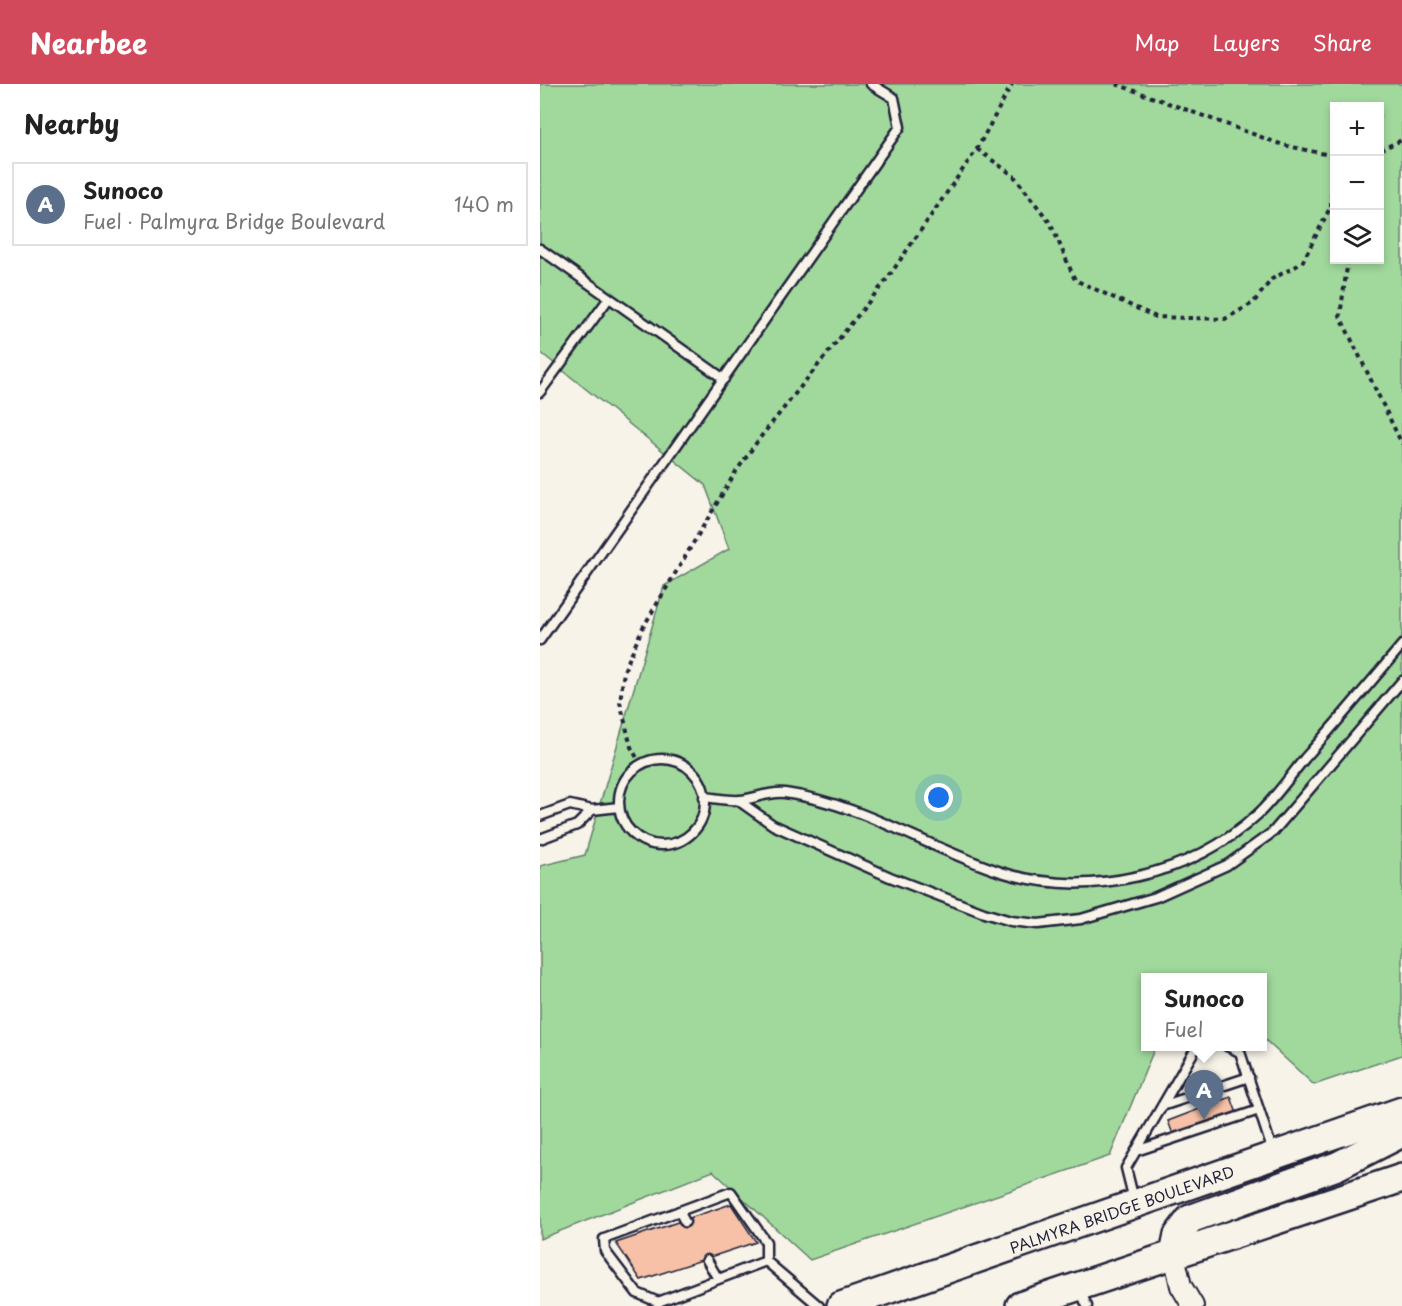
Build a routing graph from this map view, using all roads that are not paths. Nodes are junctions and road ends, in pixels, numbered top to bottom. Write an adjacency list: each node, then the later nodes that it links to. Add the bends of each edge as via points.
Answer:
1 (871, 84): 4 (lane, via 894,98 900,128)
2 (540, 249): 3 (lane)
3 (609, 298): 4 (lane); 5 (lane)
4 (724, 379): 6 (lane)
5 (540, 392)
6 (540, 640)
7 (1402, 645): 10 (lane, via 1259,813 1226,838 1184,860 1124,880 1060,883 1030,879 972,861 850,808 782,792)
8 (1402, 681): 10 (lane, via 1273,832 1254,847 1197,881 1081,919 1038,924 984,913 805,840 773,825)
9 (704, 797): 10 (lane); 11 (lane, via 695,775 683,765 656,759 626,778); 11 (lane, via 704,812 693,831 682,840 661,845 638,838 627,828)
10 (739, 801)
11 (619, 807): 12 (lane)
12 (592, 810): 13 (lane, via 570,805); 14 (lane, via 577,825)
13 (540, 816)
14 (540, 839)
15 (1195, 1051): 18 (lane)
16 (1237, 1051): 17 (lane)
17 (1249, 1077): 18 (lane); 19 (lane)
18 (1162, 1106): 22 (lane)
19 (1259, 1110): 22 (lane); 23 (lane)
20 (1402, 1111): 23 (highway, PALMYRA BRIDGE BOULEVARD)
21 (1402, 1133): 28 (highway, via 1337,1166 1190,1219 1178,1235)
22 (1136, 1151): 25 (lane, via 1126,1168)
23 (1275, 1156): 25 (highway, PALMYRA BRIDGE BOULEVARD)
24 (1402, 1178): 28 (highway)
25 (1135, 1202): 35 (highway, PALMYRA BRIDGE BOULEVARD)
26 (679, 1211): 27 (lane); 30 (lane, via 731,1191 766,1242); 33 (lane, via 604,1239 605,1251 637,1293)
27 (685, 1222)
28 (1174, 1255): 32 (highway); 37 (street, via 1181,1286)
29 (707, 1260): 31 (lane)
30 (766, 1261): 31 (lane); 34 (lane)
31 (718, 1280): 33 (lane)
32 (1083, 1297): 36 (highway)
33 (658, 1304)
34 (819, 1306)
35 (841, 1306)
36 (1020, 1306)
37 (1193, 1306)

